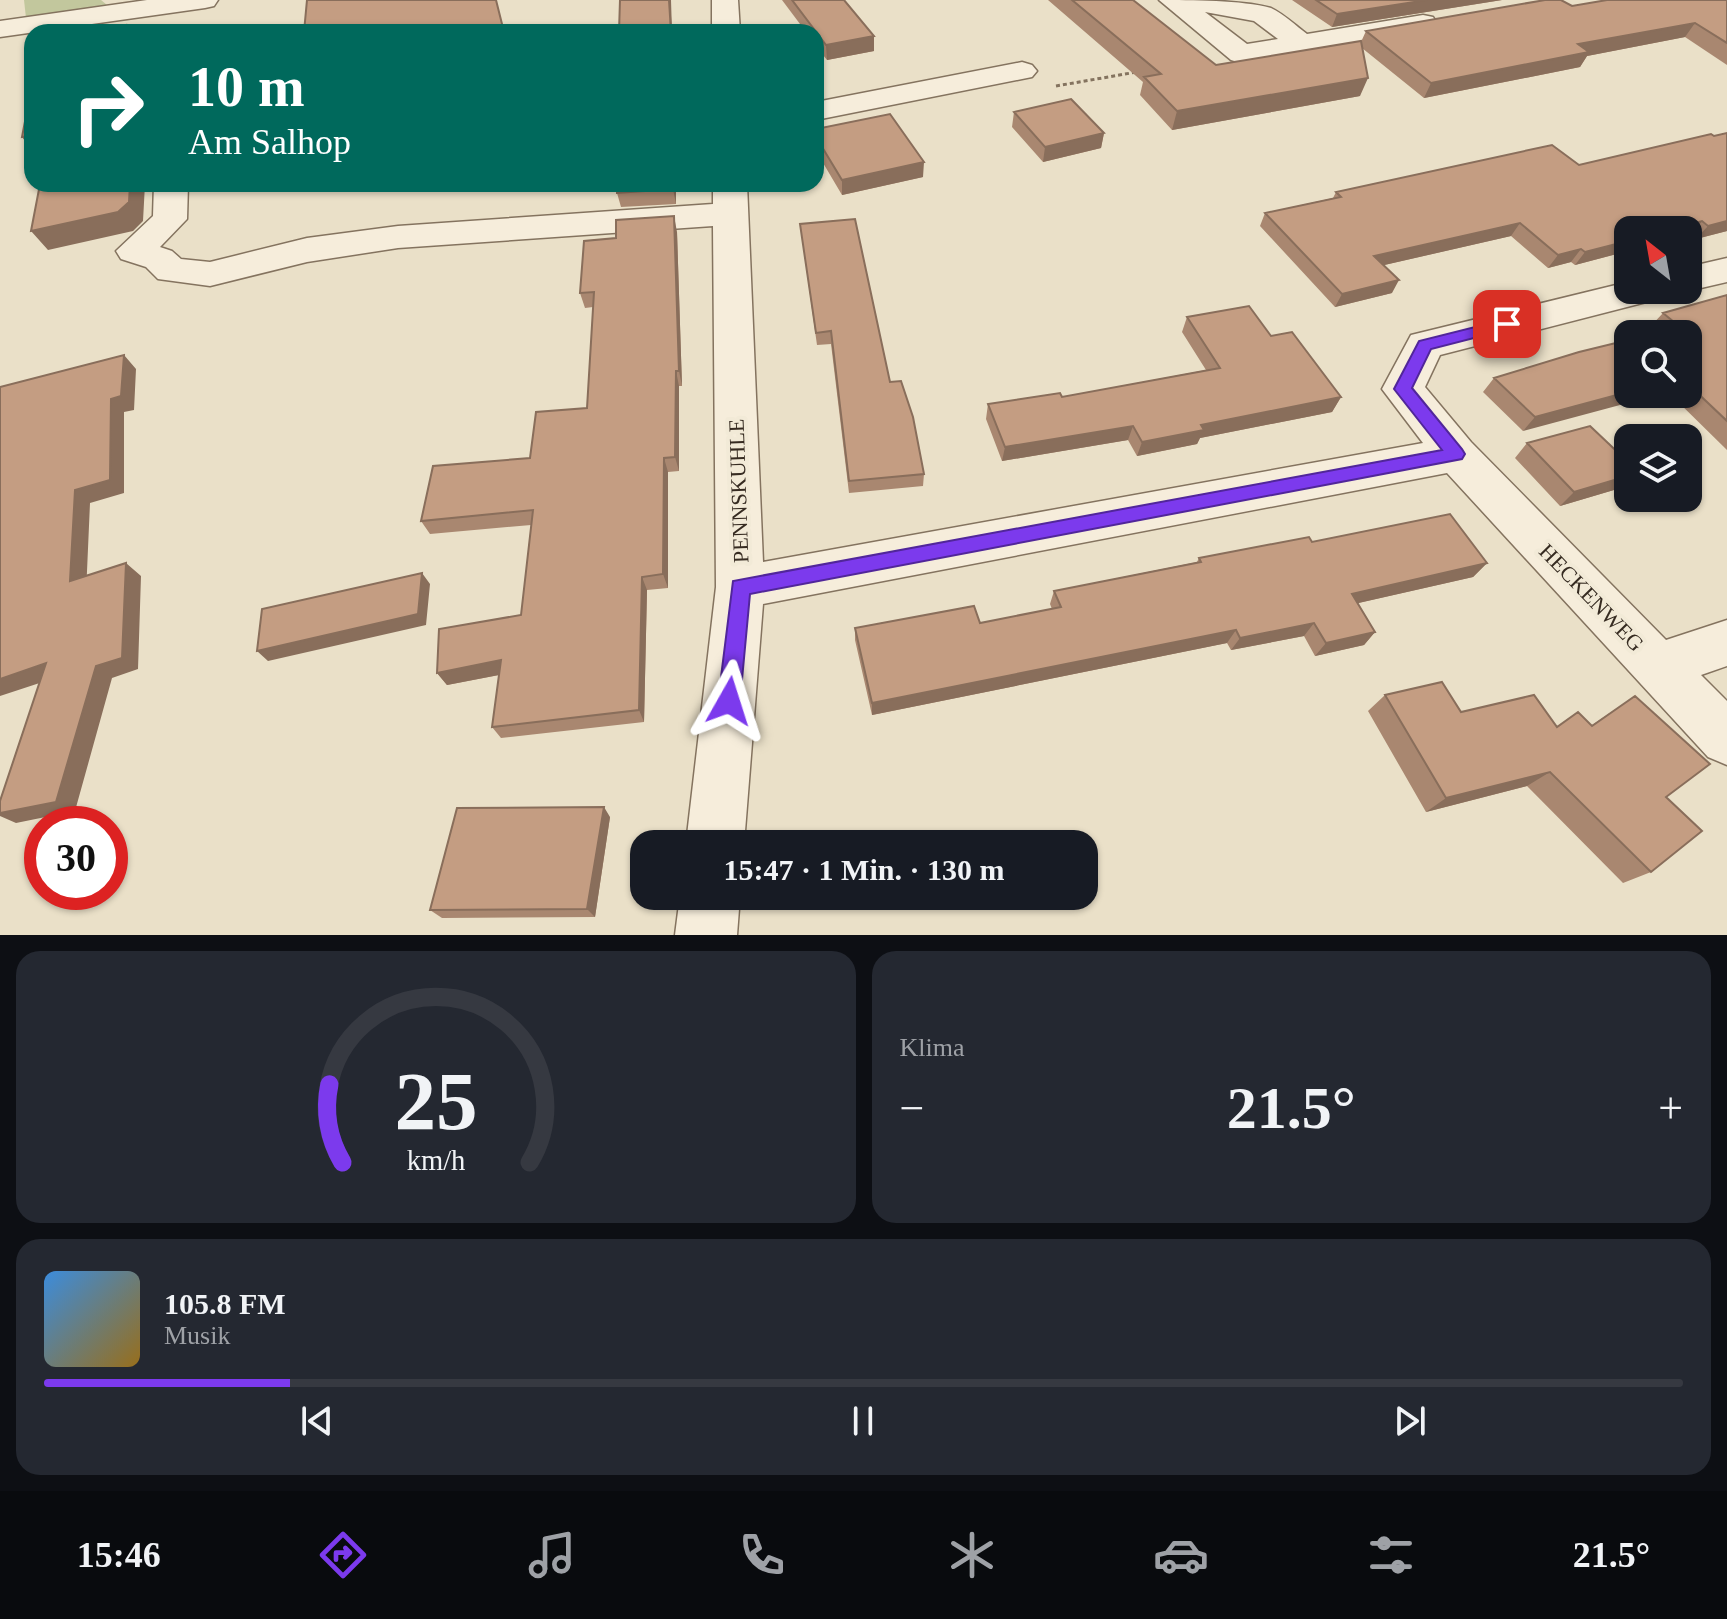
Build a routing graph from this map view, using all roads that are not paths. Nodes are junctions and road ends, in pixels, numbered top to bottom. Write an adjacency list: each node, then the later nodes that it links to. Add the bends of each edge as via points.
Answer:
1 (725, 0): 8 (street)
2 (1172, 0): 11 (street, via 1241,54)
3 (1182, 0): 11 (street, via 1262,14)
4 (151, 3): 5 (street); 7 (street)
5 (209, 7)
6 (1447, 19): 11 (street)
7 (29, 24)
8 (726, 24)
9 (24, 25): 10 (street)
10 (0, 29)
11 (1302, 44)
12 (1022, 71): 13 (street)
13 (824, 109)
14 (171, 192): 15 (street, via 170,219 134,251 159,259 233,247 270,258 398,237)
15 (730, 199): 20 (street, PENNSKUHLE)
16 (1727, 270): 17 (street)
17 (1702, 276)
18 (1614, 298): 19 (street, HECKENWEG, via 1425,345 1403,389)
19 (1456, 454): 20 (street); 22 (street, HECKENWEG)
20 (740, 587): 24 (street, PENNSKUHLE)
21 (1727, 643): 22 (street)
22 (1658, 666): 23 (street, HECKENWEG)
23 (1727, 739)
24 (716, 830)
25 (709, 910): 26 (street)
26 (706, 935)

